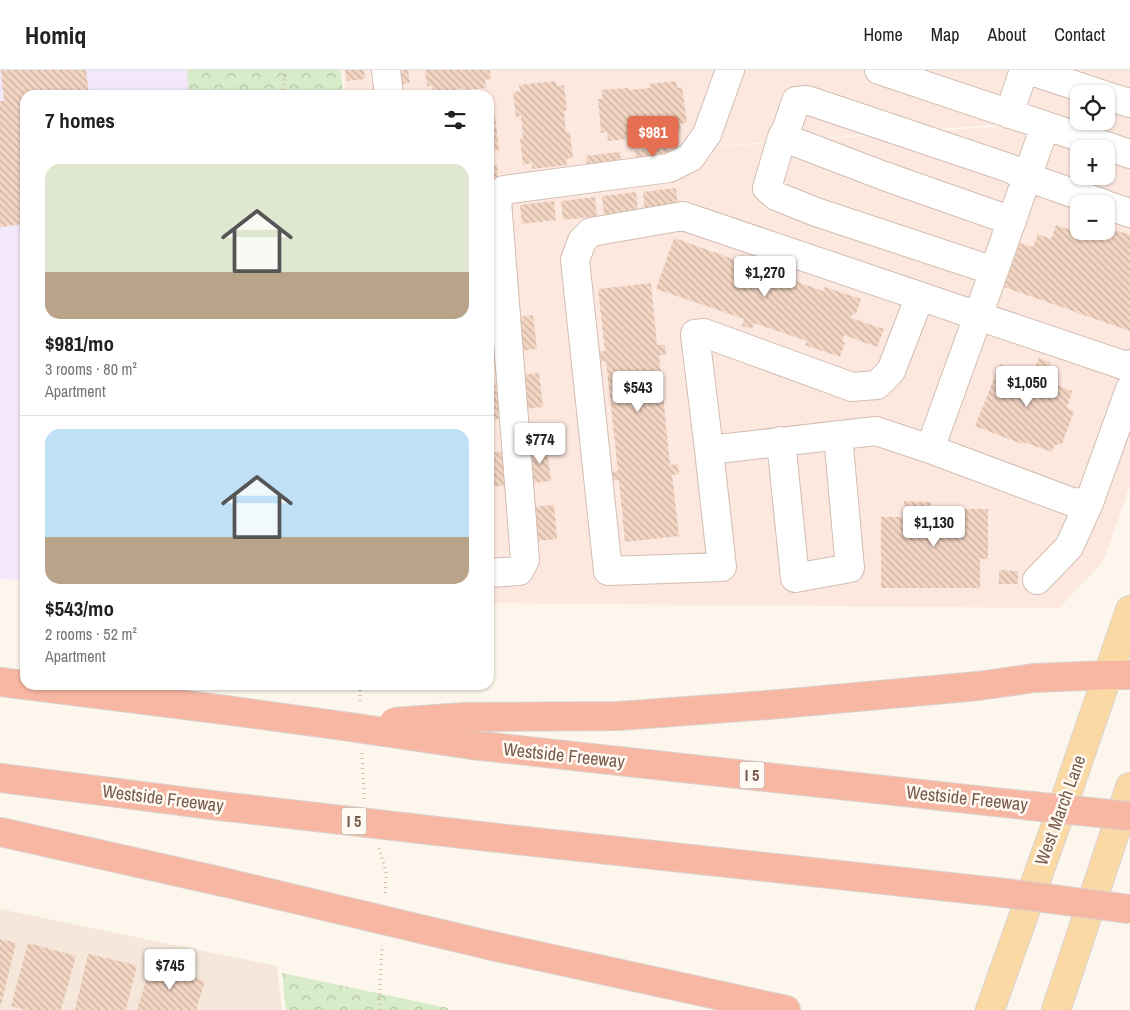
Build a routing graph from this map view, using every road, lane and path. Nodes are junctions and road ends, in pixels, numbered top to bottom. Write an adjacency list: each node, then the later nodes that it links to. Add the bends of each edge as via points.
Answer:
1 (286, 70): 8 (path)
2 (386, 70): 9 (street)
3 (730, 70): 17 (street, via 707,134 691,157 669,168)
4 (879, 70): 12 (street)
5 (1024, 70): 12 (street)
6 (1028, 70): 7 (street)
7 (1074, 85)
8 (283, 90)
9 (388, 90)
10 (1115, 99): 11 (street)
11 (1130, 103)
12 (1009, 114): 13 (street)
13 (1045, 126): 15 (street); 16 (street)
14 (782, 137): 16 (street, via 796,101 807,100 1009,168); 21 (street); 22 (street, via 767,188 776,196)
15 (1130, 154)
16 (1027, 178): 18 (street); 21 (street)
17 (496, 190): 32 (street, via 525,560 519,571)
18 (1078, 195)
19 (1115, 208): 20 (street)
20 (1130, 213)
21 (1012, 221): 22 (street)
22 (994, 271): 24 (street)
23 (920, 296): 24 (street); 30 (street, via 891,371 877,385 852,387 704,333 695,334); 30 (street, via 683,216 591,232 582,241 575,260 608,571 722,567)
24 (978, 316): 25 (street, via 1126,366); 29 (street)
25 (1130, 364)
26 (1130, 389): 31 (street)
27 (838, 435): 28 (street); 28 (street, via 850,568 795,578); 29 (street, via 876,431)
28 (781, 441): 30 (street)
29 (930, 449): 31 (street, via 1072,502)
30 (709, 450)
31 (1088, 503): 33 (street, via 1069,547)
32 (494, 573)
33 (1037, 580)
34 (1130, 610): 35 (main road, West March Lane)
35 (1119, 675): 39 (highway, bridge, via 1034,678 978,686 619,716 464,717); 46 (main road, West March Lane)
36 (0, 682): 37 (highway, Westside Freeway / I 5)
37 (20, 684)
38 (65, 690): 39 (highway, Westside Freeway / I 5)
39 (343, 726): 42 (highway, Westside Freeway / I 5, bridge, via 472,745)
40 (0, 778): 44 (highway, Westside Freeway / I 5, bridge)
41 (1130, 787): 47 (main road)
42 (1130, 816)
43 (0, 832): 45 (highway, bridge)
44 (1130, 910)
45 (786, 1010)
46 (990, 1010)
47 (1056, 1010)

